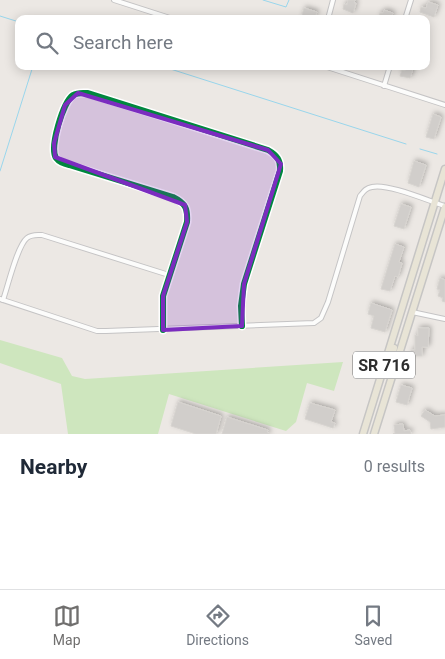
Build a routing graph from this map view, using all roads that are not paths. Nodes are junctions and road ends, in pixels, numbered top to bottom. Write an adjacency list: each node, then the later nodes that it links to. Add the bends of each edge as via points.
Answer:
1 (114, 0): 4 (street)
2 (333, 0): 5 (street)
3 (411, 0): 6 (street)
4 (161, 15)
5 (329, 15)
6 (406, 15)
7 (336, 70): 9 (street)
8 (389, 70): 9 (street)
9 (384, 86): 10 (street)
10 (445, 105)
11 (445, 169): 12 (main road, SR 716)
12 (434, 203): 13 (street); 18 (main road, SR 716); 19 (street, via 390,188 366,188 360,196 321,318 307,324)
13 (445, 207): 16 (main road, SR 716)
14 (169, 275): 15 (street, via 33,234 20,248); 19 (street, via 186,222 185,205 172,197 60,162 53,151 54,143 65,105 71,96 88,93 268,150 278,158 280,171 244,284); 20 (street, via 163,296)
15 (2, 300): 20 (street, via 98,330)
16 (412, 312): 17 (street); 21 (main road, SR 716)
17 (445, 319)
18 (397, 324): 21 (main road, via 399,331 392,356); 22 (main road, SR 716)
19 (242, 326): 20 (street)
20 (163, 330)
21 (394, 368): 23 (main road, SR 716)
22 (363, 434)
23 (374, 434)

